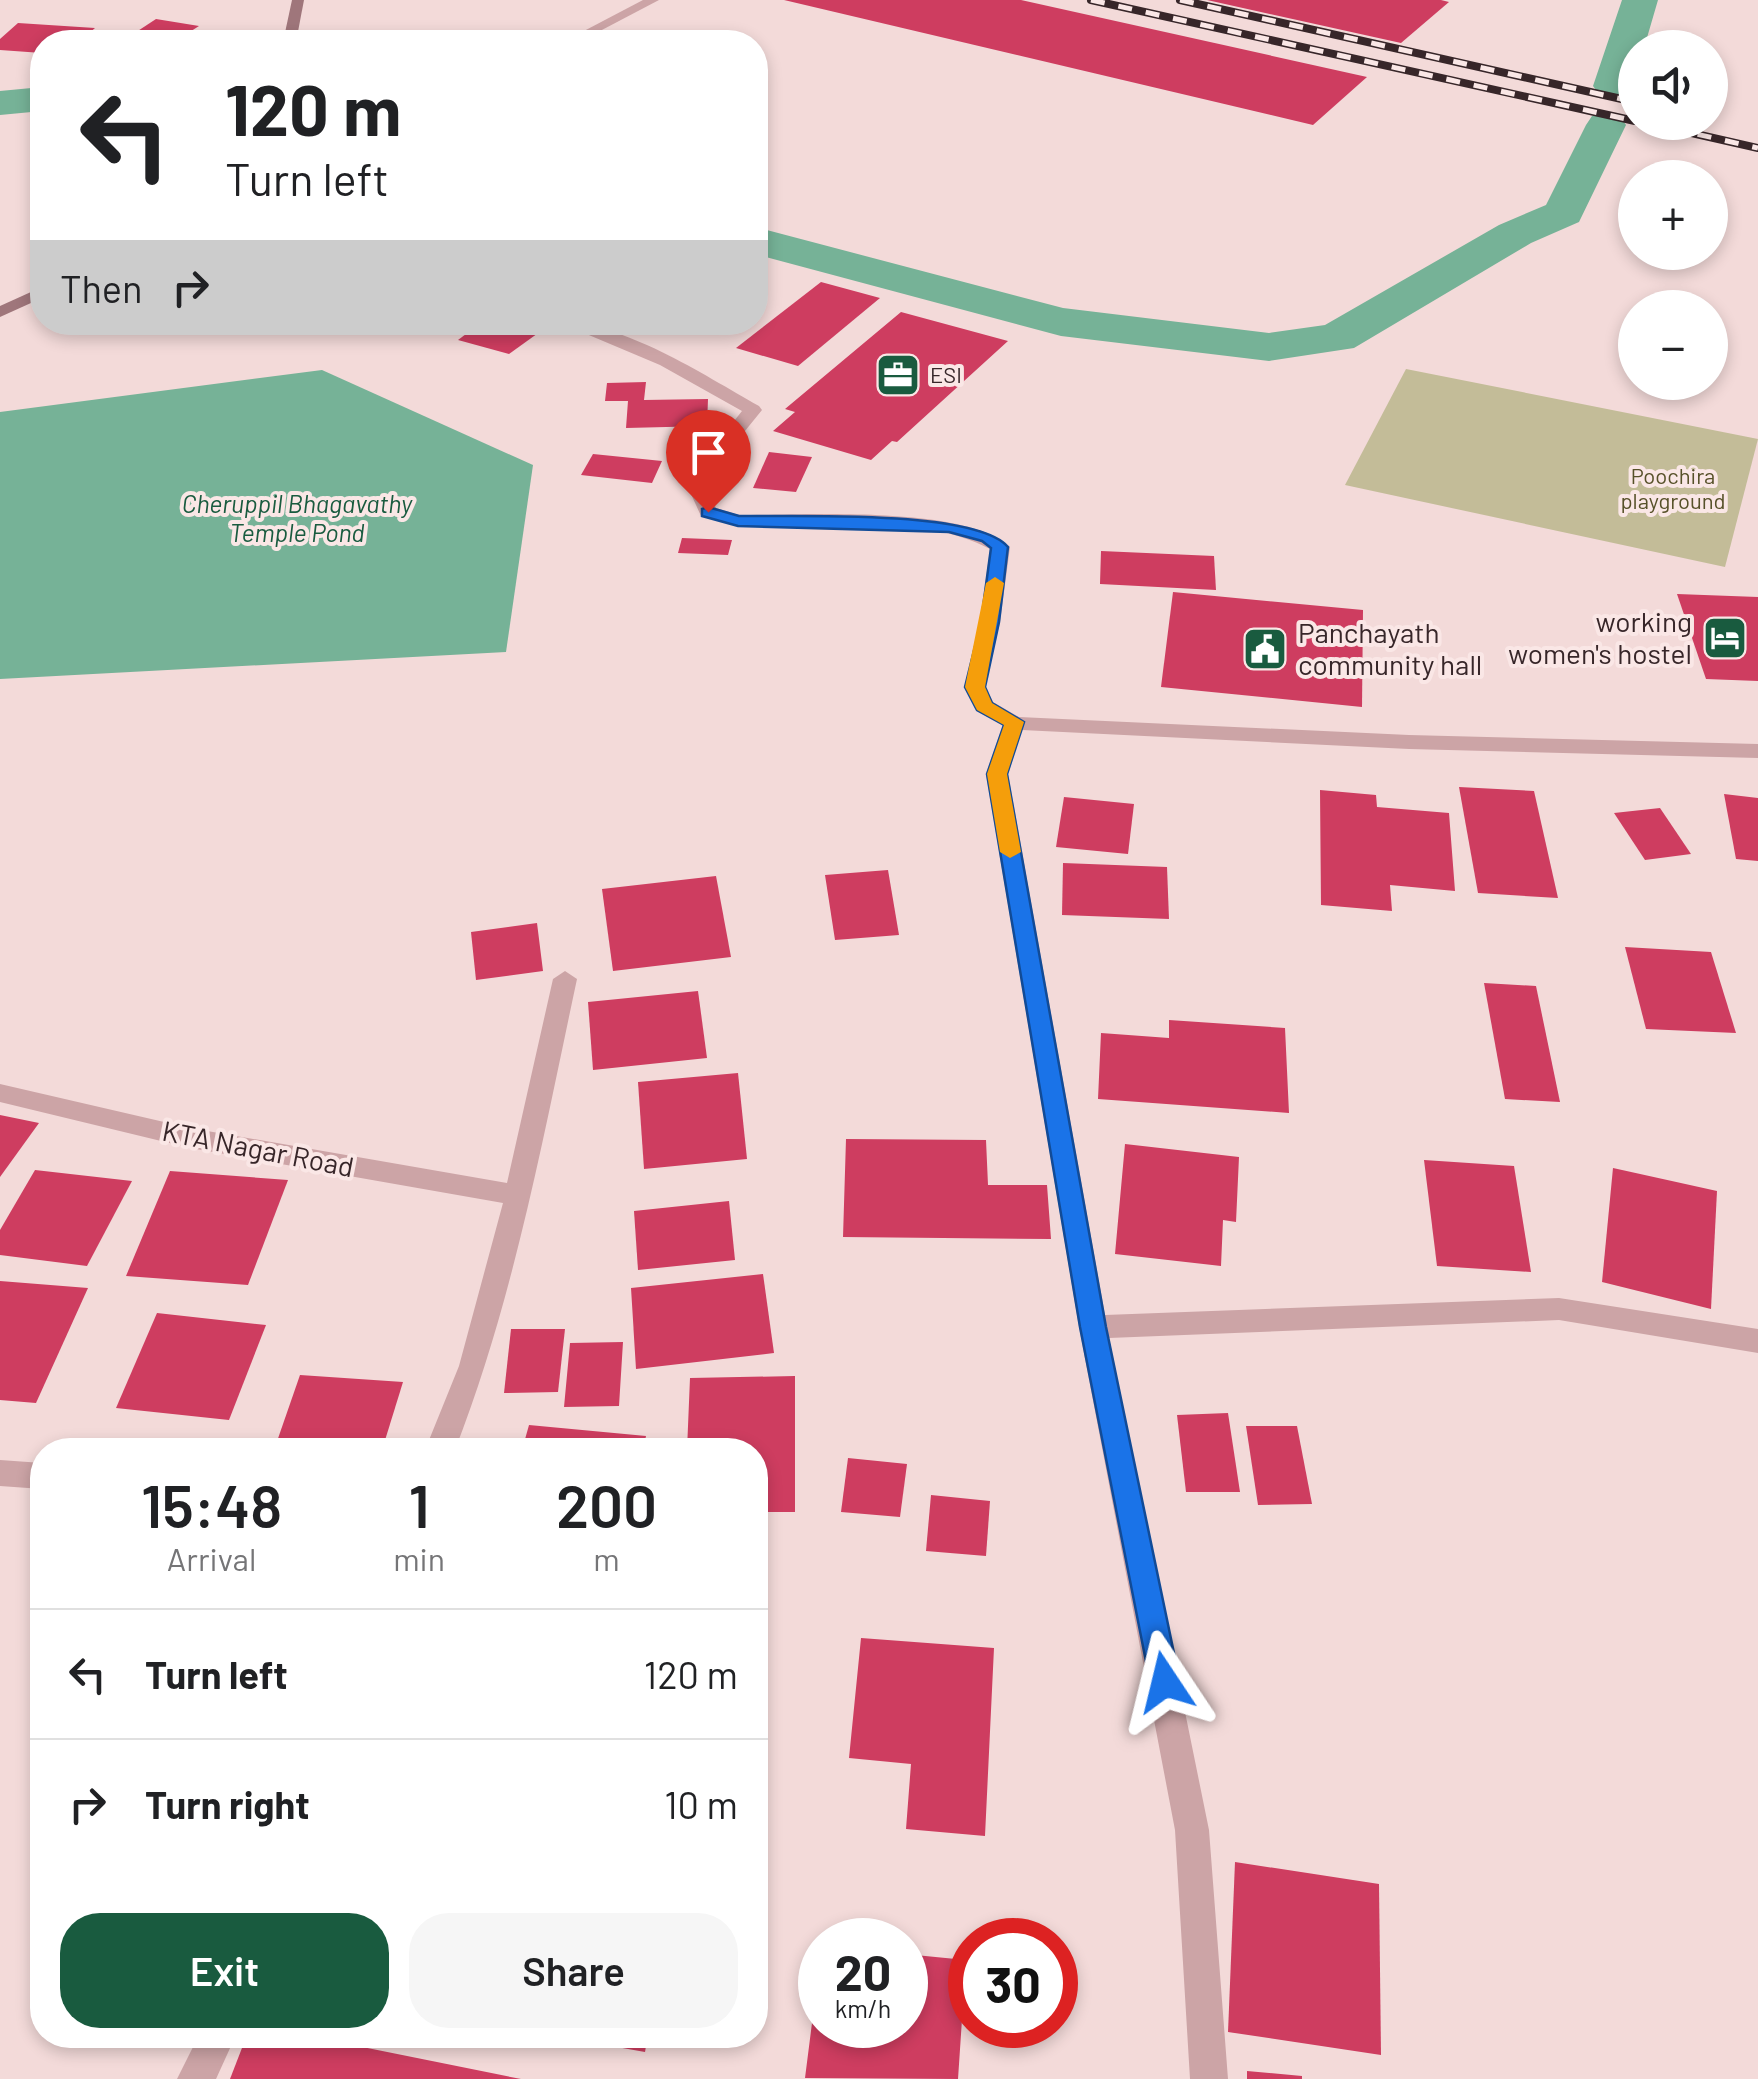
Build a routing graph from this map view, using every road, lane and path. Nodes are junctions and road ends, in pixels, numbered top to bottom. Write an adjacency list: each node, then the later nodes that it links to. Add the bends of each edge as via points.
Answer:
1 (298, 0): 3 (street)
2 (653, 0): 4 (street)
3 (292, 30)
4 (594, 30)
5 (30, 298): 6 (street)
6 (0, 312)
7 (599, 335): 8 (street, via 666,361 753,410 724,444 700,494 708,512 738,521 950,527 1000,547 975,687 984,706)
8 (1014, 722): 9 (street); 13 (street, via 997,774)
9 (1758, 751)
10 (565, 979): 12 (street)
11 (0, 1093): 12 (street, KTA Nagar Road, via 190,1138)
12 (518, 1195): 15 (street, via 474,1366)
13 (1093, 1327): 14 (street, via 1559,1309); 20 (street, via 1192,1830)
14 (1758, 1341)
15 (445, 1438)
16 (0, 1473): 17 (street)
17 (30, 1475)
18 (212, 2048): 19 (street)
19 (196, 2079)
20 (1209, 2079)

